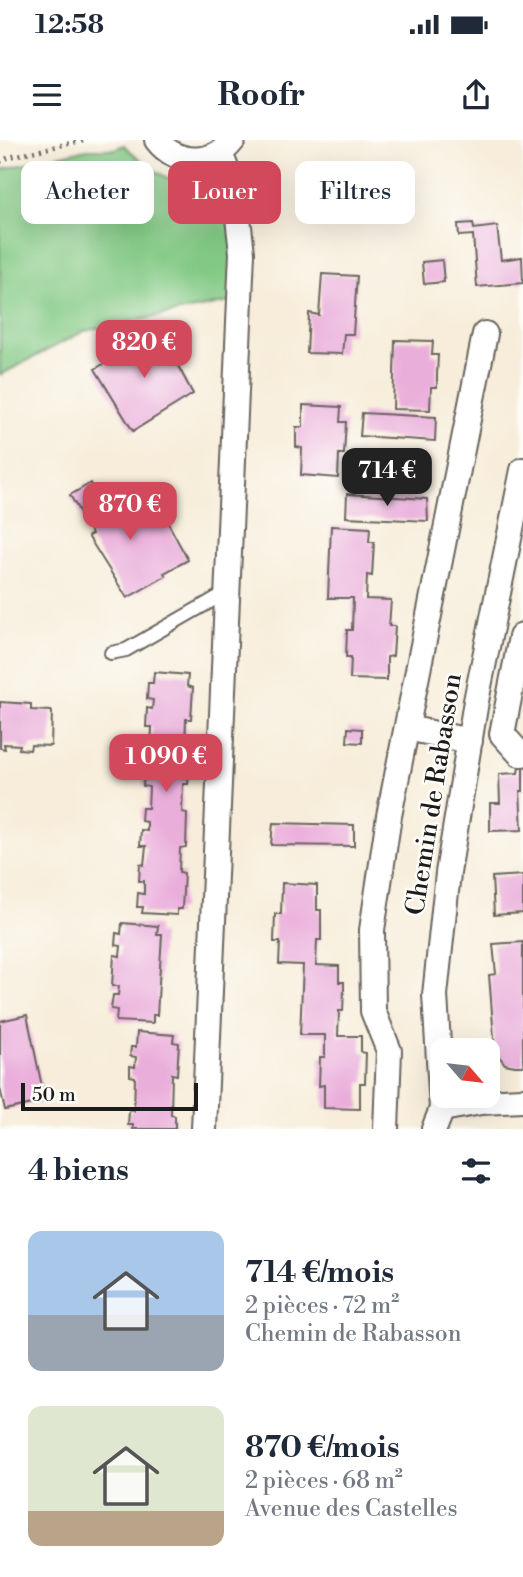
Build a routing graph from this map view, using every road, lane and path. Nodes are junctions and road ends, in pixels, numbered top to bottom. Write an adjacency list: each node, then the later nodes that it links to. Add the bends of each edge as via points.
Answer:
1 (85, 140): 4 (path)
2 (157, 140): 3 (street, via 172,155 184,159 196,160)
3 (226, 146): 7 (street, via 242,253)
4 (0, 162)
5 (485, 334): 10 (street)
6 (523, 470): 11 (street, Chemin de Rabasson)
7 (227, 592): 9 (lane, via 126,650); 15 (street)
8 (523, 635): 12 (street, via 502,734)
9 (111, 653)
10 (407, 728): 11 (street); 16 (street, via 372,930 373,1011 389,1051)
11 (470, 741): 14 (street, Chemin de Rabasson, via 448,873 435,995)
12 (523, 754)
13 (523, 1100): 14 (street, via 481,1102)
14 (438, 1119)
15 (204, 1129)
16 (386, 1129)

